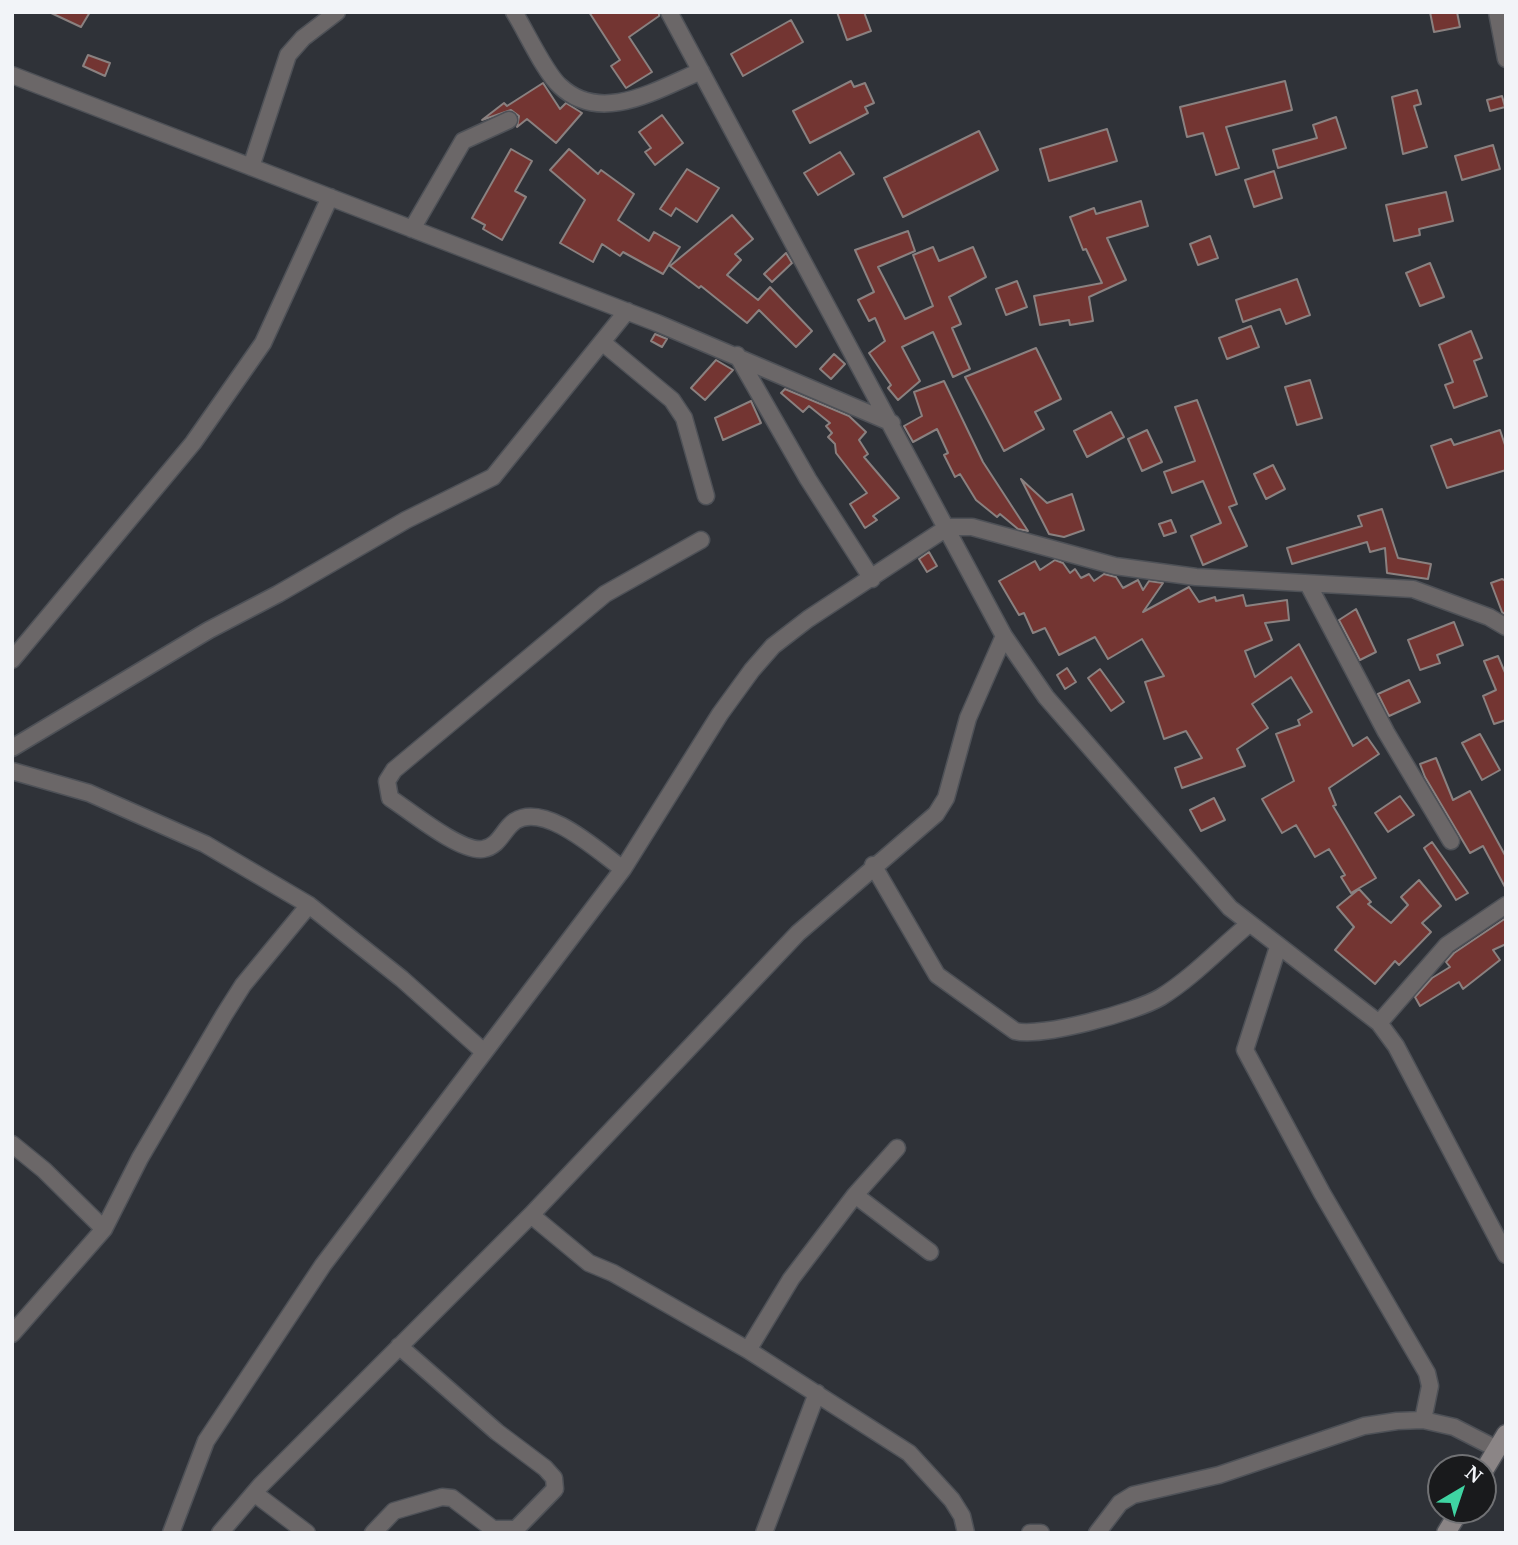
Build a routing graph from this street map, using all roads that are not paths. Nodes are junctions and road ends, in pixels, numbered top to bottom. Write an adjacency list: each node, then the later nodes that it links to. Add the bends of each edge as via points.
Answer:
1 (337, 12): 9 (street, via 288,55)
2 (514, 12): 6 (street, via 558,86 584,101 622,104)
3 (669, 12): 6 (street)
4 (1497, 12): 5 (street)
5 (1506, 59)
6 (701, 71): 15 (street)
7 (12, 75): 9 (street)
8 (509, 120): 11 (street, via 463,141)
9 (251, 167): 10 (street)
10 (330, 197): 11 (street); 23 (street, via 263,344 192,443)
11 (412, 229): 12 (street)
12 (627, 312): 13 (street); 14 (street)
13 (602, 342): 16 (street, via 672,400 684,418); 24 (street, via 493,477 209,630)
14 (737, 355): 15 (street); 19 (street)
15 (892, 423): 17 (street)
16 (706, 496)
17 (948, 527): 19 (street); 20 (street, via 972,527 1115,566); 22 (street)
18 (701, 540): 28 (street, via 605,594 394,770 387,781 390,798 464,847 482,850 495,845 513,822 537,816 573,832)
19 (872, 579): 28 (street, via 808,619 751,670)
20 (1308, 584): 21 (street, via 1413,589); 26 (street, via 1386,732)
21 (1506, 627)
22 (1004, 636): 27 (street, via 968,718 946,798 936,814); 31 (street, via 1046,697 1142,811)
23 (12, 660)
24 (12, 748)
25 (12, 771): 29 (street, via 89,793 205,844)
26 (1451, 841)
27 (873, 866): 31 (street, via 937,975 1024,1034 1067,1027 1162,997); 38 (street, via 798,933)
28 (622, 869): 34 (street)
29 (309, 905): 34 (street); 39 (street, via 224,1015)
30 (1506, 905): 33 (street, via 1447,945)
31 (1249, 925): 32 (street)
32 (1278, 947): 33 (street); 46 (street, via 1245,1049 1427,1373 1430,1386)
33 (1379, 1023): 41 (street, via 1396,1046)
34 (484, 1052): 49 (street, via 323,1265 220,1419 206,1441)
35 (12, 1144): 39 (street)
36 (897, 1148): 37 (street)
37 (855, 1195): 40 (street); 44 (street, via 790,1279)
38 (531, 1215): 43 (street); 44 (street, via 589,1263)
39 (104, 1229): 42 (street)
40 (930, 1252)
41 (1506, 1255)
42 (12, 1334)
43 (399, 1346): 48 (street); 52 (street, via 545,1468 554,1478 555,1489 516,1529 494,1529 452,1498 442,1497 394,1511)
44 (748, 1350): 45 (street)
45 (817, 1393): 53 (street); 54 (street, via 909,1453 952,1500)
46 (1423, 1420): 47 (street); 57 (street, via 1364,1426 1219,1475 1133,1495 1120,1503)
47 (1502, 1442)
48 (254, 1493): 50 (street); 51 (street)
49 (170, 1533)
50 (220, 1533)
51 (307, 1533)
52 (373, 1533)
53 (764, 1533)
54 (966, 1533)
55 (1030, 1533): 56 (street)
56 (1041, 1533)
57 (1097, 1533)

